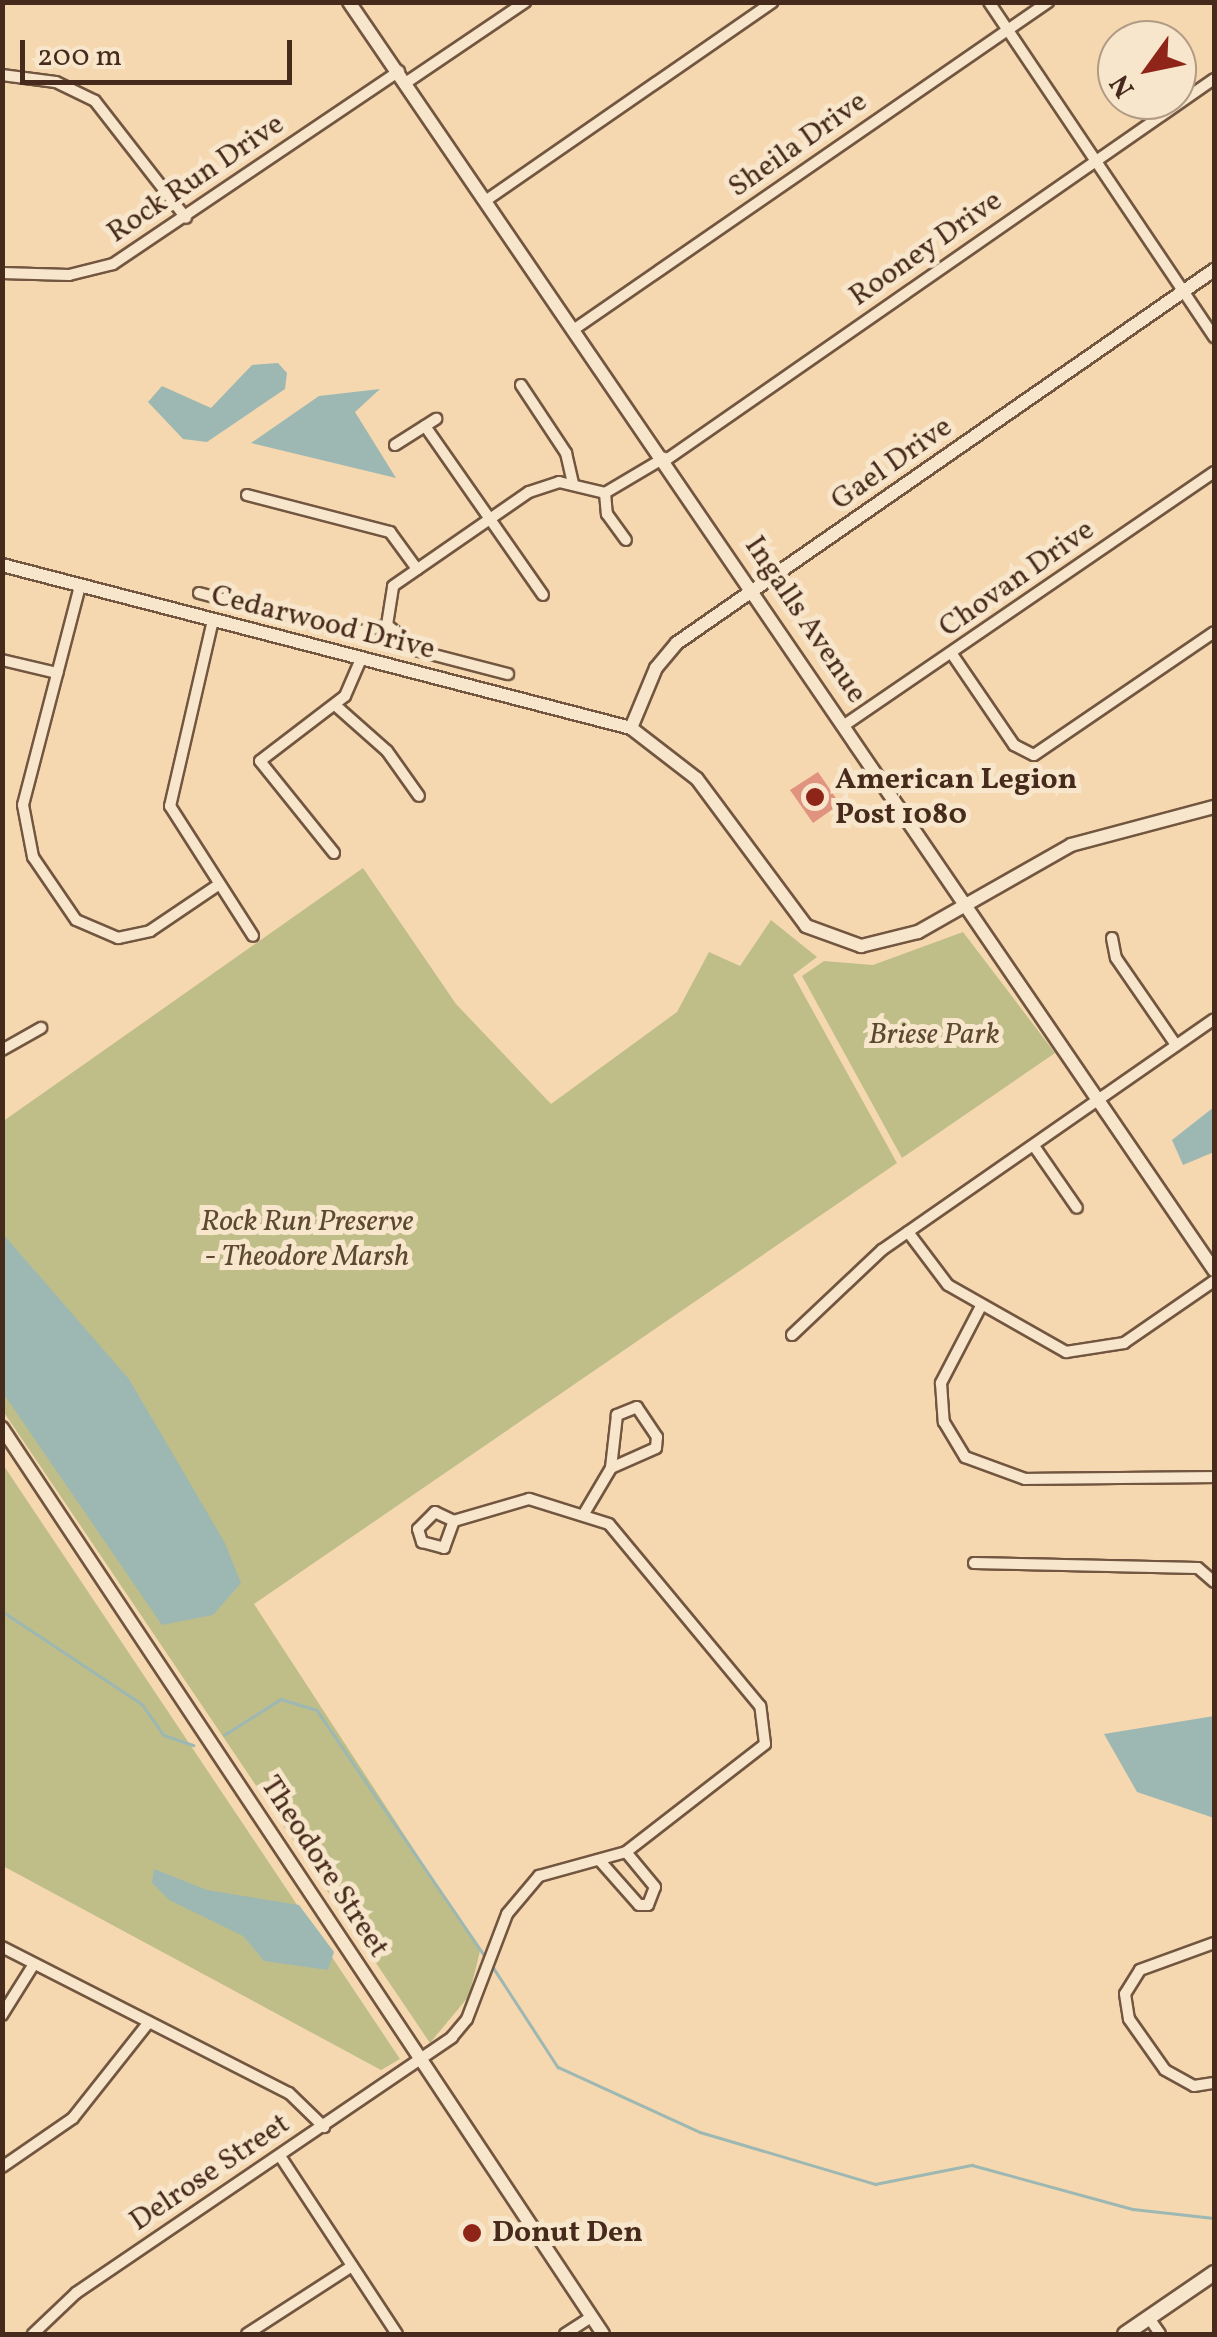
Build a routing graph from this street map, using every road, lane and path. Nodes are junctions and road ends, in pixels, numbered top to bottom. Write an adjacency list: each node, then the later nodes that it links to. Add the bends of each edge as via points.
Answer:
1 (349, 2): 8 (street, Ingalls Avenue)
2 (526, 2): 8 (street, Rock Run Drive)
3 (773, 2): 11 (street)
4 (989, 2): 6 (street)
5 (1048, 2): 6 (street, Sheila Drive)
6 (1008, 30): 10 (street); 16 (street, Sheila Drive)
7 (2, 75): 12 (street, via 56,82 95,101)
8 (403, 76): 11 (street, Ingalls Avenue); 12 (street, Rock Run Drive)
9 (1214, 79): 10 (street, Rooney Drive)
10 (1095, 162): 15 (street); 22 (street, Rooney Drive)
11 (488, 199): 16 (street, Ingalls Avenue)
12 (186, 218): 14 (street, Rock Run Drive, via 94,272)
13 (1214, 270): 15 (street, Gael Drive)
14 (2, 272)
15 (1184, 291): 17 (street); 32 (street, Gael Drive)
16 (576, 328): 22 (street, Ingalls Avenue)
17 (1214, 337)
18 (521, 385): 24 (street, via 566,453)
19 (436, 419): 20 (street)
20 (425, 426): 21 (street); 27 (street)
21 (396, 445)
22 (666, 459): 25 (street, Rooney Drive); 32 (street, Ingalls Avenue)
23 (1214, 472): 38 (street, Chovan Drive)
24 (573, 484): 25 (street); 27 (street, via 544,485)
25 (605, 493): 28 (street, via 607,514)
26 (247, 496): 30 (street, via 390,532)
27 (489, 519): 30 (street); 34 (street)
28 (626, 540)
29 (2, 565): 31 (street, Cedarwood Drive)
30 (417, 569): 36 (street, via 394,586)
31 (80, 586): 35 (street, Cedarwood Drive); 41 (street)
32 (755, 590): 44 (street, Ingalls Avenue); 45 (street, Gael Drive, via 677,643 656,668)
33 (199, 594): 36 (street, via 352,632)
34 (542, 595)
35 (213, 620): 39 (street, Cedarwood Drive); 49 (street, via 170,806)
36 (387, 624): 42 (street, via 419,651)
37 (1214, 632): 38 (street, via 1034,755 1014,744)
38 (952, 654): 44 (street, Chovan Drive)
39 (361, 658): 43 (street); 45 (street, Cedarwood Drive)
40 (2, 660): 41 (street)
41 (57, 673): 49 (street, via 24,824 34,857 76,920 101,935 134,936)
42 (508, 674)
43 (335, 705): 46 (street, via 388,751); 48 (street, via 260,761)
44 (846, 724): 50 (street, Ingalls Avenue)
45 (631, 728): 50 (street, via 697,778 786,907 831,940 889,942)
46 (419, 796)
47 (1214, 807): 50 (street, via 1071,844)
48 (334, 853)
49 (218, 885): 51 (street)
50 (968, 903): 57 (street, Ingalls Avenue)
51 (253, 936)
52 (1112, 938): 55 (street, via 1116,958)
53 (1214, 1019): 55 (street)
54 (42, 1028): 56 (street)
55 (1176, 1045): 57 (street)
56 (2, 1050)
57 (1101, 1096): 58 (street); 61 (street, Ingalls Avenue)
58 (1034, 1146): 59 (street); 60 (street)
59 (1077, 1208)
60 (908, 1232): 63 (street, via 948,1285); 64 (street)
61 (1214, 1270)
62 (1214, 1282): 63 (street, via 1096,1353 1066,1352)
63 (980, 1308): 67 (street, via 941,1383 944,1422 965,1457 1024,1479)
64 (792, 1335)
65 (2, 1428): 79 (street, Theodore Street)
66 (611, 1468): 66 (street, via 656,1448 657,1437 637,1407 617,1416); 68 (street)
67 (1214, 1477)
68 (585, 1512): 69 (street, via 530,1499); 72 (street, Delrose Street, via 627,1539 766,1718 757,1754)
69 (454, 1521)
70 (974, 1563): 71 (street, via 1198,1568)
71 (1214, 1582)
72 (626, 1852): 73 (street, Delrose Street); 73 (street, via 655,1887 648,1905 639,1905)
73 (601, 1862): 79 (street, Delrose Street, via 539,1876 507,1914 467,2019)
74 (1214, 1943): 80 (street, via 1140,1970 1124,1994 1129,2019 1165,2070 1194,2086)
75 (2, 1947): 76 (street)
76 (34, 1964): 77 (street); 78 (street)
77 (2, 2015)
78 (149, 2022): 81 (street, via 289,2093); 83 (street, via 73,2118)
79 (422, 2062): 81 (street, Delrose Street); 86 (street, Theodore Street)
80 (1214, 2083)
81 (324, 2127): 82 (street, Delrose Street)
82 (280, 2156): 84 (street); 88 (street, Delrose Street, via 76,2293)
83 (2, 2167)
84 (352, 2266): 89 (street); 90 (street)
85 (1214, 2273): 87 (main road)
86 (591, 2317): 91 (street); 92 (street, Theodore Street)
87 (1149, 2318): 93 (main road); 94 (street)
88 (33, 2334)
89 (247, 2334)
90 (397, 2334)
91 (565, 2334)
92 (602, 2334)
93 (1125, 2334)
94 (1160, 2334)

